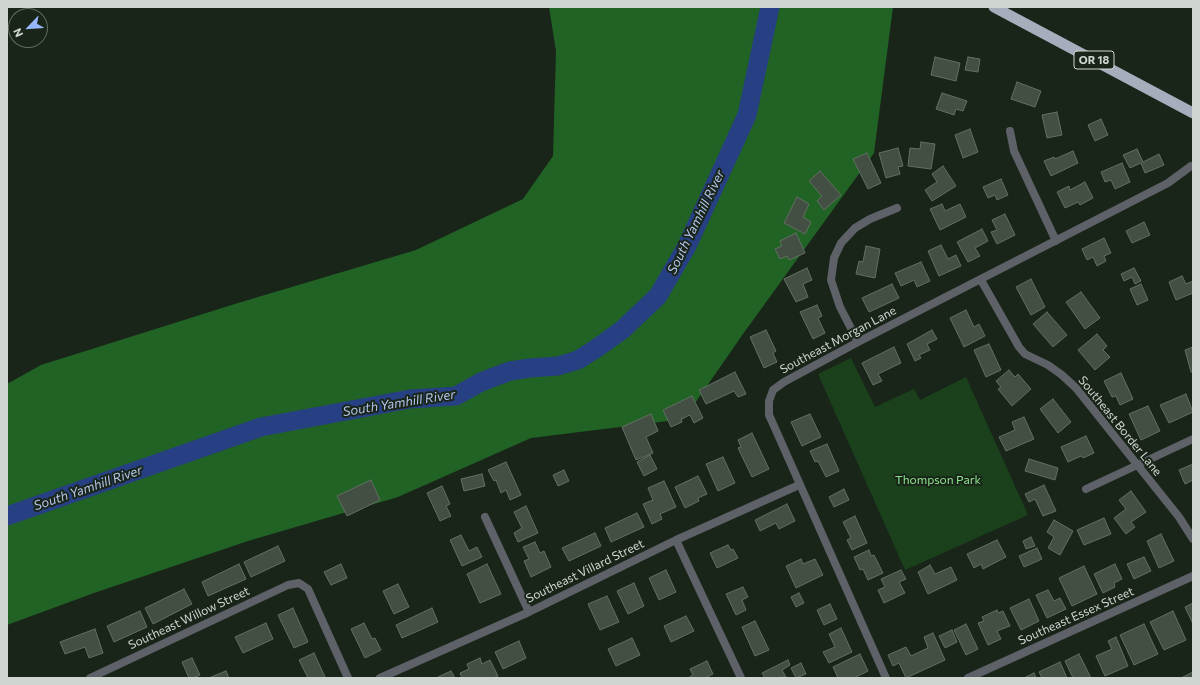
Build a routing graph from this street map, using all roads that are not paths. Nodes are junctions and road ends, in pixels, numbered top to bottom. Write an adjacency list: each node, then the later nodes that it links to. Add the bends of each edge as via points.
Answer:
1 (994, 7): 2 (highway, OR 18)
2 (1193, 113)
3 (1010, 131): 6 (street, via 1014,151)
4 (1191, 166): 6 (street, Southeast Morgan Lane, via 1168,184)
5 (897, 208): 8 (street, via 855,228 841,243 834,258 831,280 840,307)
6 (1056, 241): 7 (street, Southeast Morgan Lane)
7 (981, 280): 8 (street, Southeast Morgan Lane); 10 (street, Southeast Border Lane, via 1019,347 1025,354 1062,375 1076,388)
8 (858, 342): 11 (street, Southeast Morgan Lane, via 773,390 769,401 769,415)
9 (1193, 439): 10 (street)
10 (1136, 465): 12 (street); 14 (street, Southeast Border Lane)
11 (799, 485): 15 (street, Southeast Villard Street); 22 (street, Southeast Morgan Lane)
12 (1086, 489)
13 (485, 517): 17 (street)
14 (1193, 538)
15 (676, 540): 17 (street, Southeast Villard Street); 21 (street)
16 (1193, 576): 23 (street, Southeast Essex Street)
17 (529, 612): 20 (street, Southeast Villard Street)
18 (90, 678): 19 (street, Southeast Willow Street, via 299,583 308,589)
19 (348, 678)
20 (380, 678)
21 (741, 678)
22 (886, 678)
23 (968, 678)

